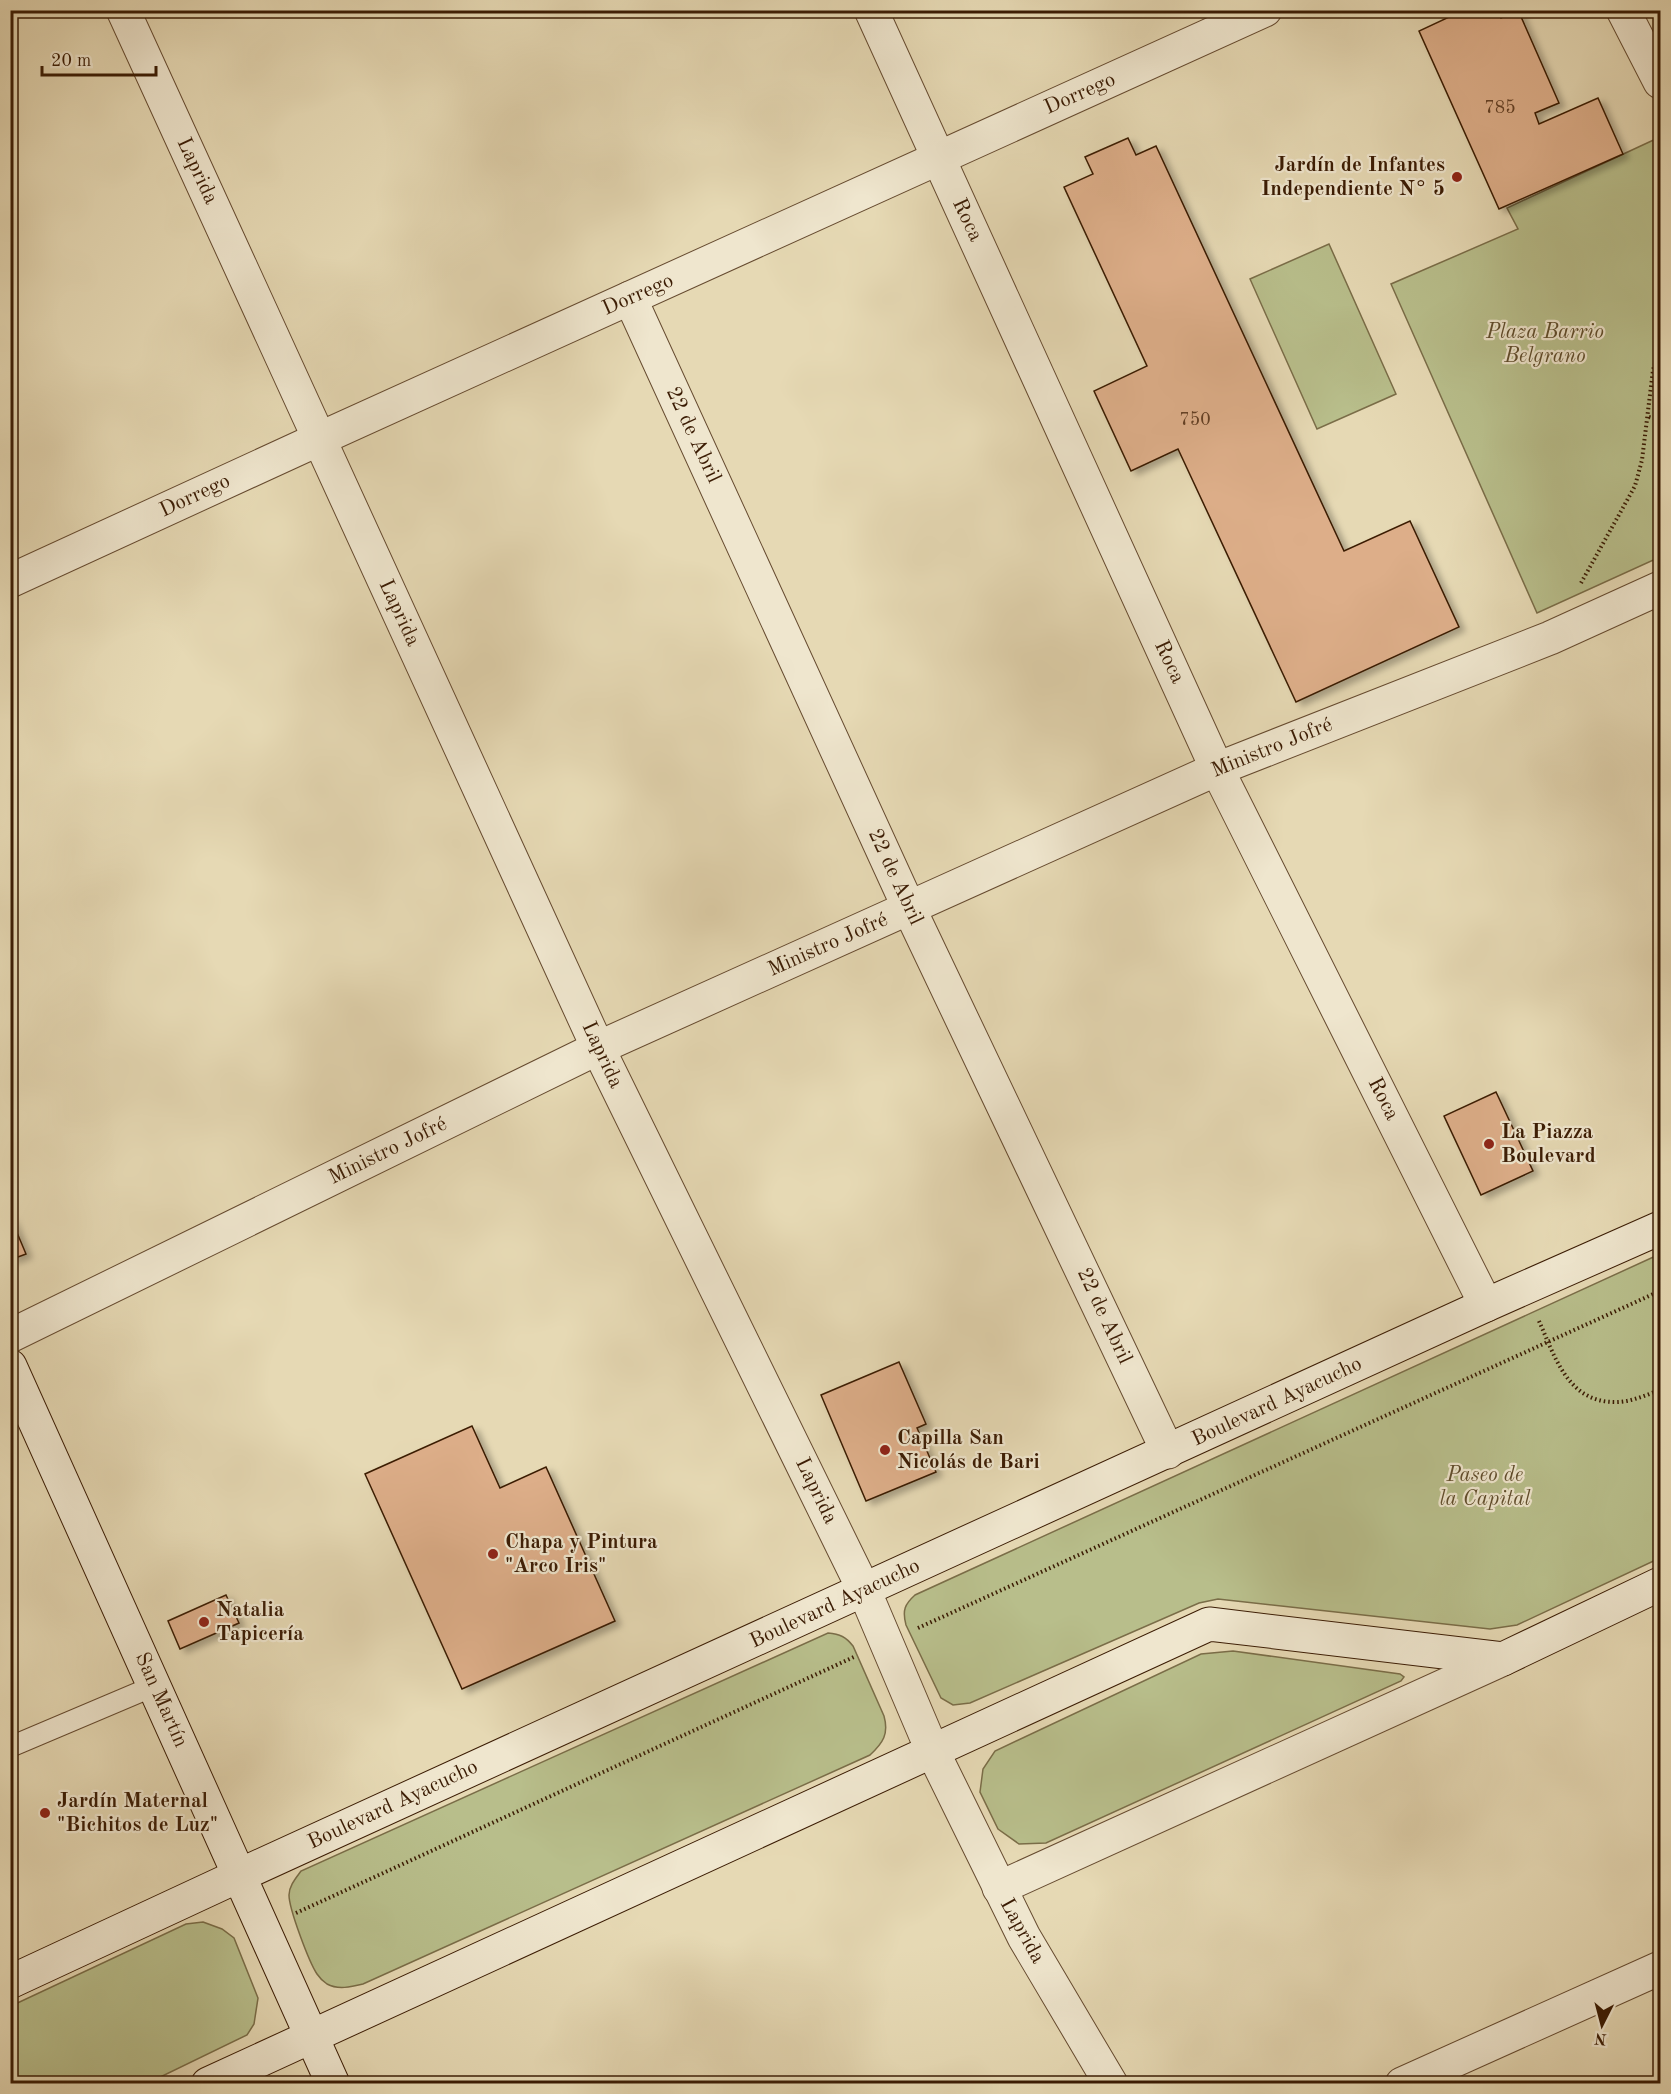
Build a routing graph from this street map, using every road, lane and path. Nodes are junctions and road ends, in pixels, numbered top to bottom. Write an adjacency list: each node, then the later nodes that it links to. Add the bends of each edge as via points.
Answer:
1 (123, 10): 11 (street, Laprida)
2 (871, 10): 6 (street, Roca)
3 (1265, 10): 6 (street, Dorrego)
4 (1623, 10): 5 (street)
5 (1660, 82)
6 (938, 158): 7 (street, Dorrego); 15 (street, Roca)
7 (630, 298): 11 (street, Dorrego); 16 (street, 22 de Abril)
8 (1660, 348): 9 (path, via 1653,370)
9 (1649, 417): 10 (path); 13 (path, via 1635,486)
10 (1660, 420)
11 (319, 439): 12 (street, Dorrego); 17 (street, Laprida)
12 (10, 580)
13 (1579, 588)
14 (1660, 588): 15 (street, Ministro Jofré, via 1550,638)
15 (1217, 769): 16 (street, Ministro Jofré); 21 (street, Roca)
16 (909, 908): 17 (street, Ministro Jofré); 26 (street, 22 de Abril)
17 (598, 1048): 22 (street, Ministro Jofré); 28 (street, Laprida)
18 (1660, 1228): 19 (street, Boulevard Ayacucho)
19 (1528, 1287): 21 (street, Boulevard Ayacucho); 23 (path)
20 (1660, 1291): 23 (path)
21 (1486, 1305): 26 (street, Boulevard Ayacucho)
22 (10, 1336)
23 (1549, 1343): 25 (path, via 1561,1371 1594,1400 1617,1402); 29 (path)
24 (10, 1365): 31 (street, San Martín)
25 (1660, 1390)
26 (1168, 1452): 28 (street, Boulevard Ayacucho)
27 (1660, 1584): 30 (street)
28 (864, 1590): 29 (street, Laprida); 34 (street, Boulevard Ayacucho)
29 (886, 1642): 33 (street, Laprida); 36 (path)
30 (1503, 1659): 33 (street, via 1209,1624); 35 (street)
31 (154, 1686): 32 (lane); 34 (street, San Martín)
32 (10, 1747)
33 (932, 1750): 35 (street, Laprida); 39 (street)
34 (238, 1876): 36 (street, San Martín); 38 (street, Boulevard Ayacucho)
35 (999, 1888): 42 (street, Laprida)
36 (263, 1929): 39 (street, San Martín)
37 (1660, 1968): 43 (street)
38 (10, 1982)
39 (312, 2034): 40 (street); 41 (street, San Martín)
40 (208, 2084)
41 (333, 2084)
42 (1111, 2084)
43 (1402, 2084)

